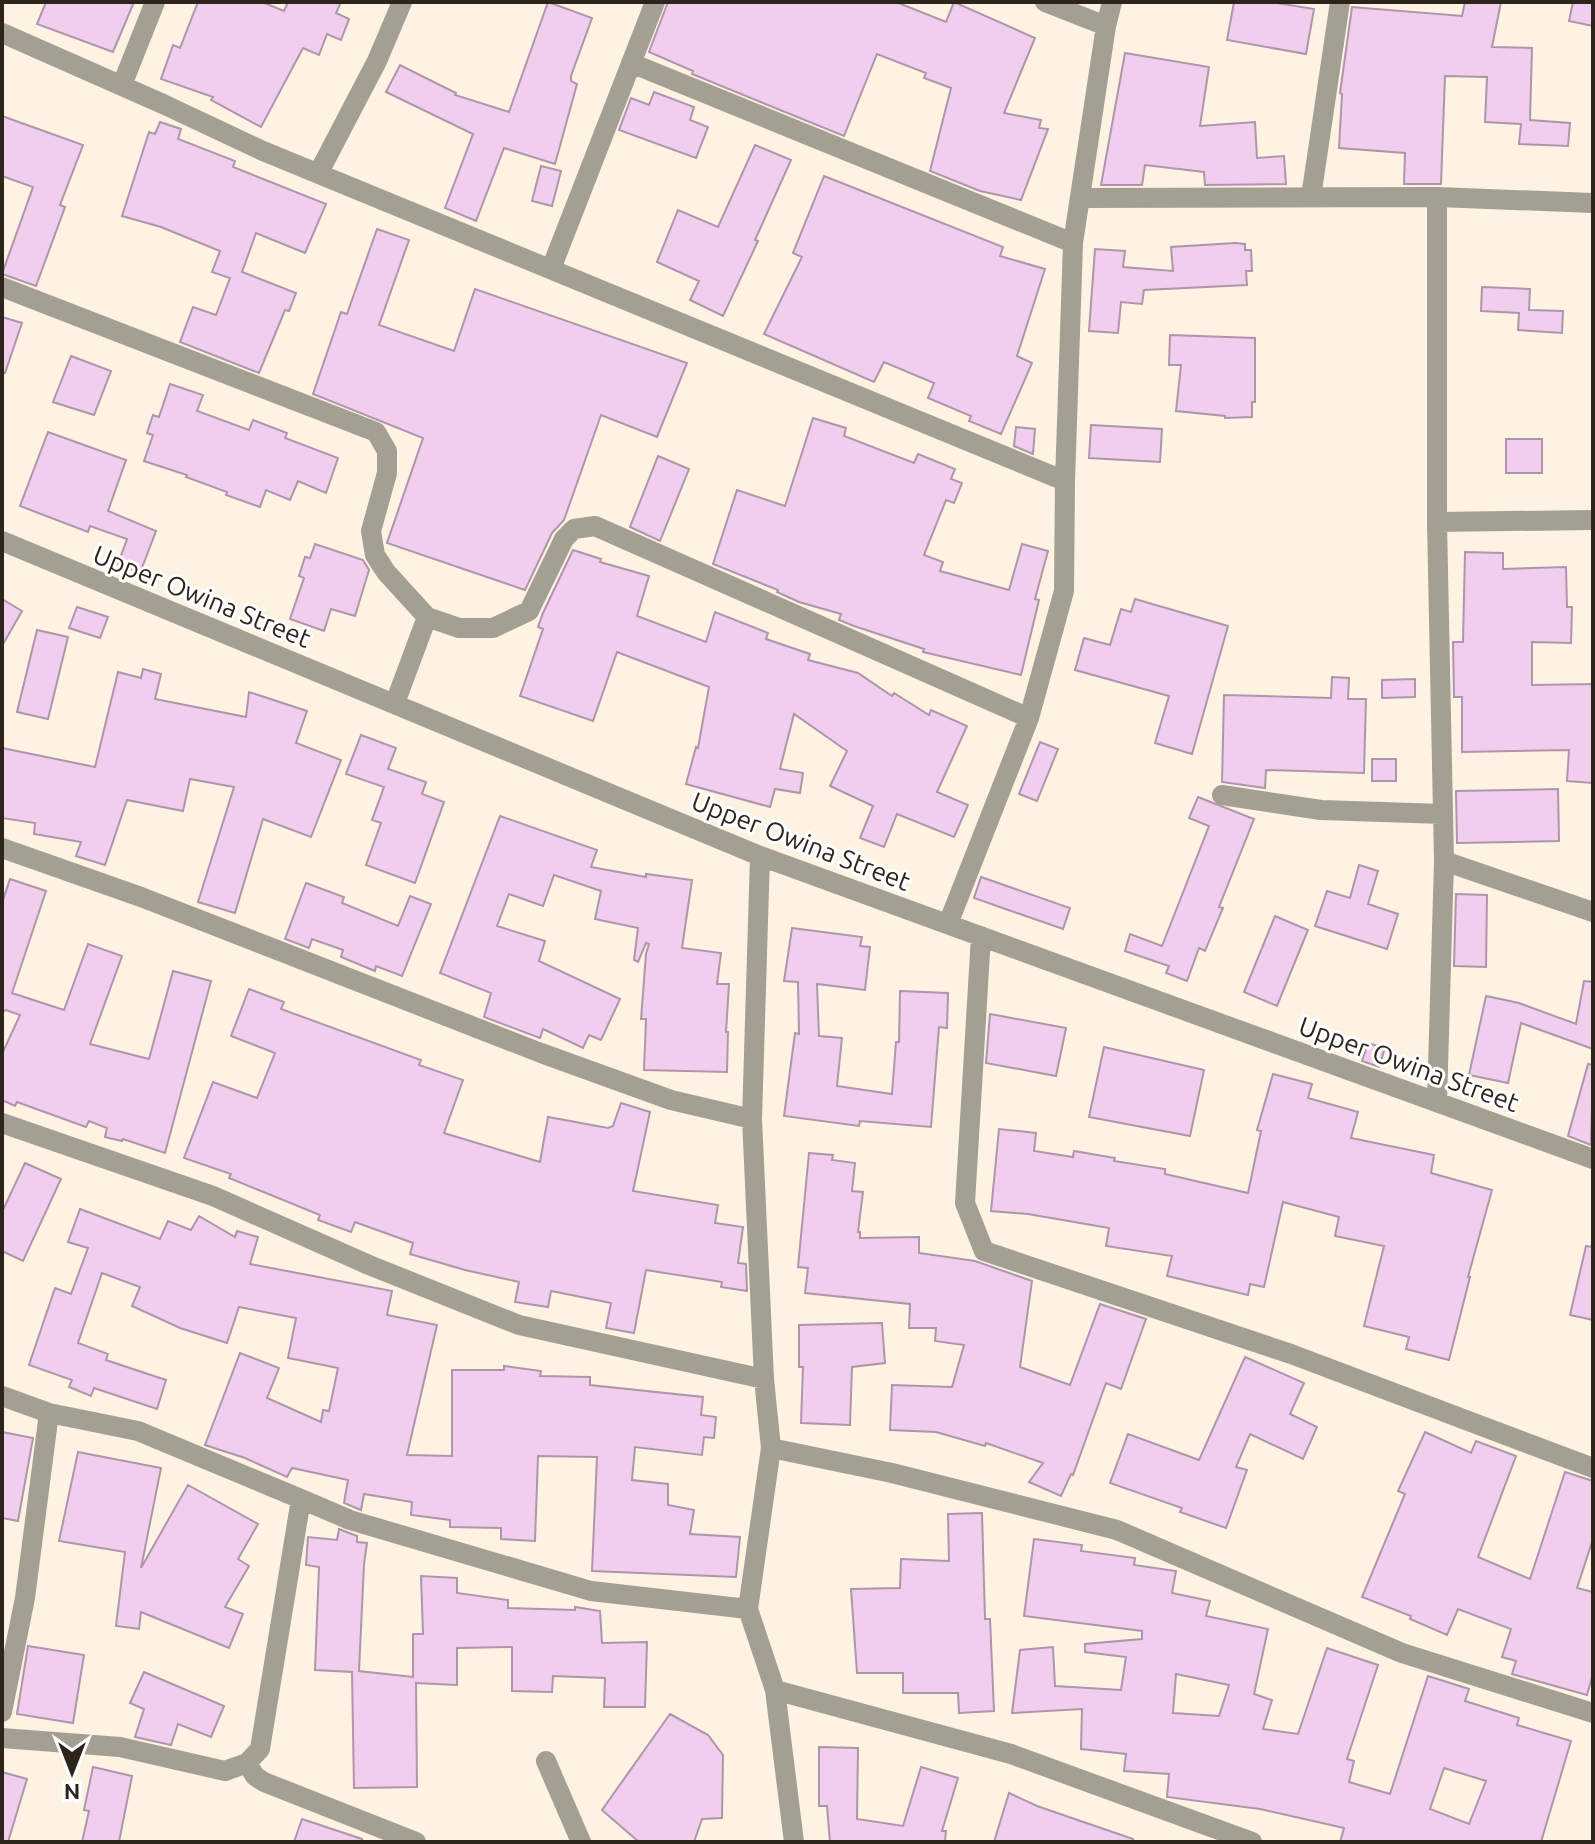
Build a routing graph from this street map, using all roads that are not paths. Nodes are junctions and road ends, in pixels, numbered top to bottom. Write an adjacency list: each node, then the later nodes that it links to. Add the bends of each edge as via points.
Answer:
1 (155, 2): 10 (street)
2 (402, 2): 11 (street)
3 (655, 2): 9 (street)
4 (1045, 2): 7 (street)
5 (1112, 2): 7 (street)
6 (1340, 2): 12 (street)
7 (1106, 26): 14 (street)
8 (2, 33): 10 (street)
9 (631, 63): 16 (street); 17 (street)
10 (122, 85): 11 (street)
11 (319, 172): 17 (street)
12 (1311, 197): 13 (street); 14 (street)
13 (1437, 197): 15 (street); 21 (street)
14 (1081, 198): 16 (street)
15 (1593, 203)
16 (1073, 243): 19 (street)
17 (551, 269): 19 (street)
18 (2, 287): 23 (street, via 376,432 387,451 387,473 371,531 375,555)
19 (1065, 481): 25 (street, via 1064,591)
20 (1593, 520): 21 (street)
21 (1437, 522): 27 (street)
22 (2, 541): 24 (street, Upper Owina Street)
23 (427, 617): 24 (street); 25 (street, via 459,628 493,628 529,611 564,539 574,529 595,526)
24 (395, 703): 29 (street, Upper Owina Street)
25 (1029, 718): 32 (street)
26 (1222, 795): 27 (street, via 1321,810)
27 (1443, 814): 30 (street)
28 (2, 848): 35 (street, via 569,1064 671,1100)
29 (760, 856): 32 (street, Upper Owina Street); 35 (street)
30 (1444, 861): 31 (street); 34 (street)
31 (1593, 912)
32 (948, 924): 33 (street, Upper Owina Street)
33 (981, 936): 34 (street, Upper Owina Street); 42 (street, via 965,1203 984,1251 1291,1354)
34 (1437, 1102): 37 (street, Upper Owina Street)
35 (752, 1119): 38 (street)
36 (2, 1123): 38 (street, via 213,1196 519,1325)
37 (1593, 1159)
38 (764, 1379): 41 (street)
39 (2, 1396): 40 (street)
40 (49, 1413): 43 (street, via 138,1431); 46 (street, via 25,1598)
41 (771, 1448): 44 (street); 47 (street, via 1117,1530 1402,1653)
42 (1593, 1468)
43 (301, 1499): 44 (street, via 350,1520 591,1591); 50 (street, via 260,1749)
44 (748, 1609): 45 (street)
45 (775, 1690): 53 (street); 54 (street, via 1011,1754)
46 (2, 1712)
47 (1593, 1713)
48 (2, 1738): 50 (street, via 120,1747 225,1771)
49 (546, 1761): 52 (street)
50 (247, 1763): 51 (street, via 264,1782)
51 (416, 1842)
52 (581, 1842)
53 (794, 1842)
54 (1252, 1842)

